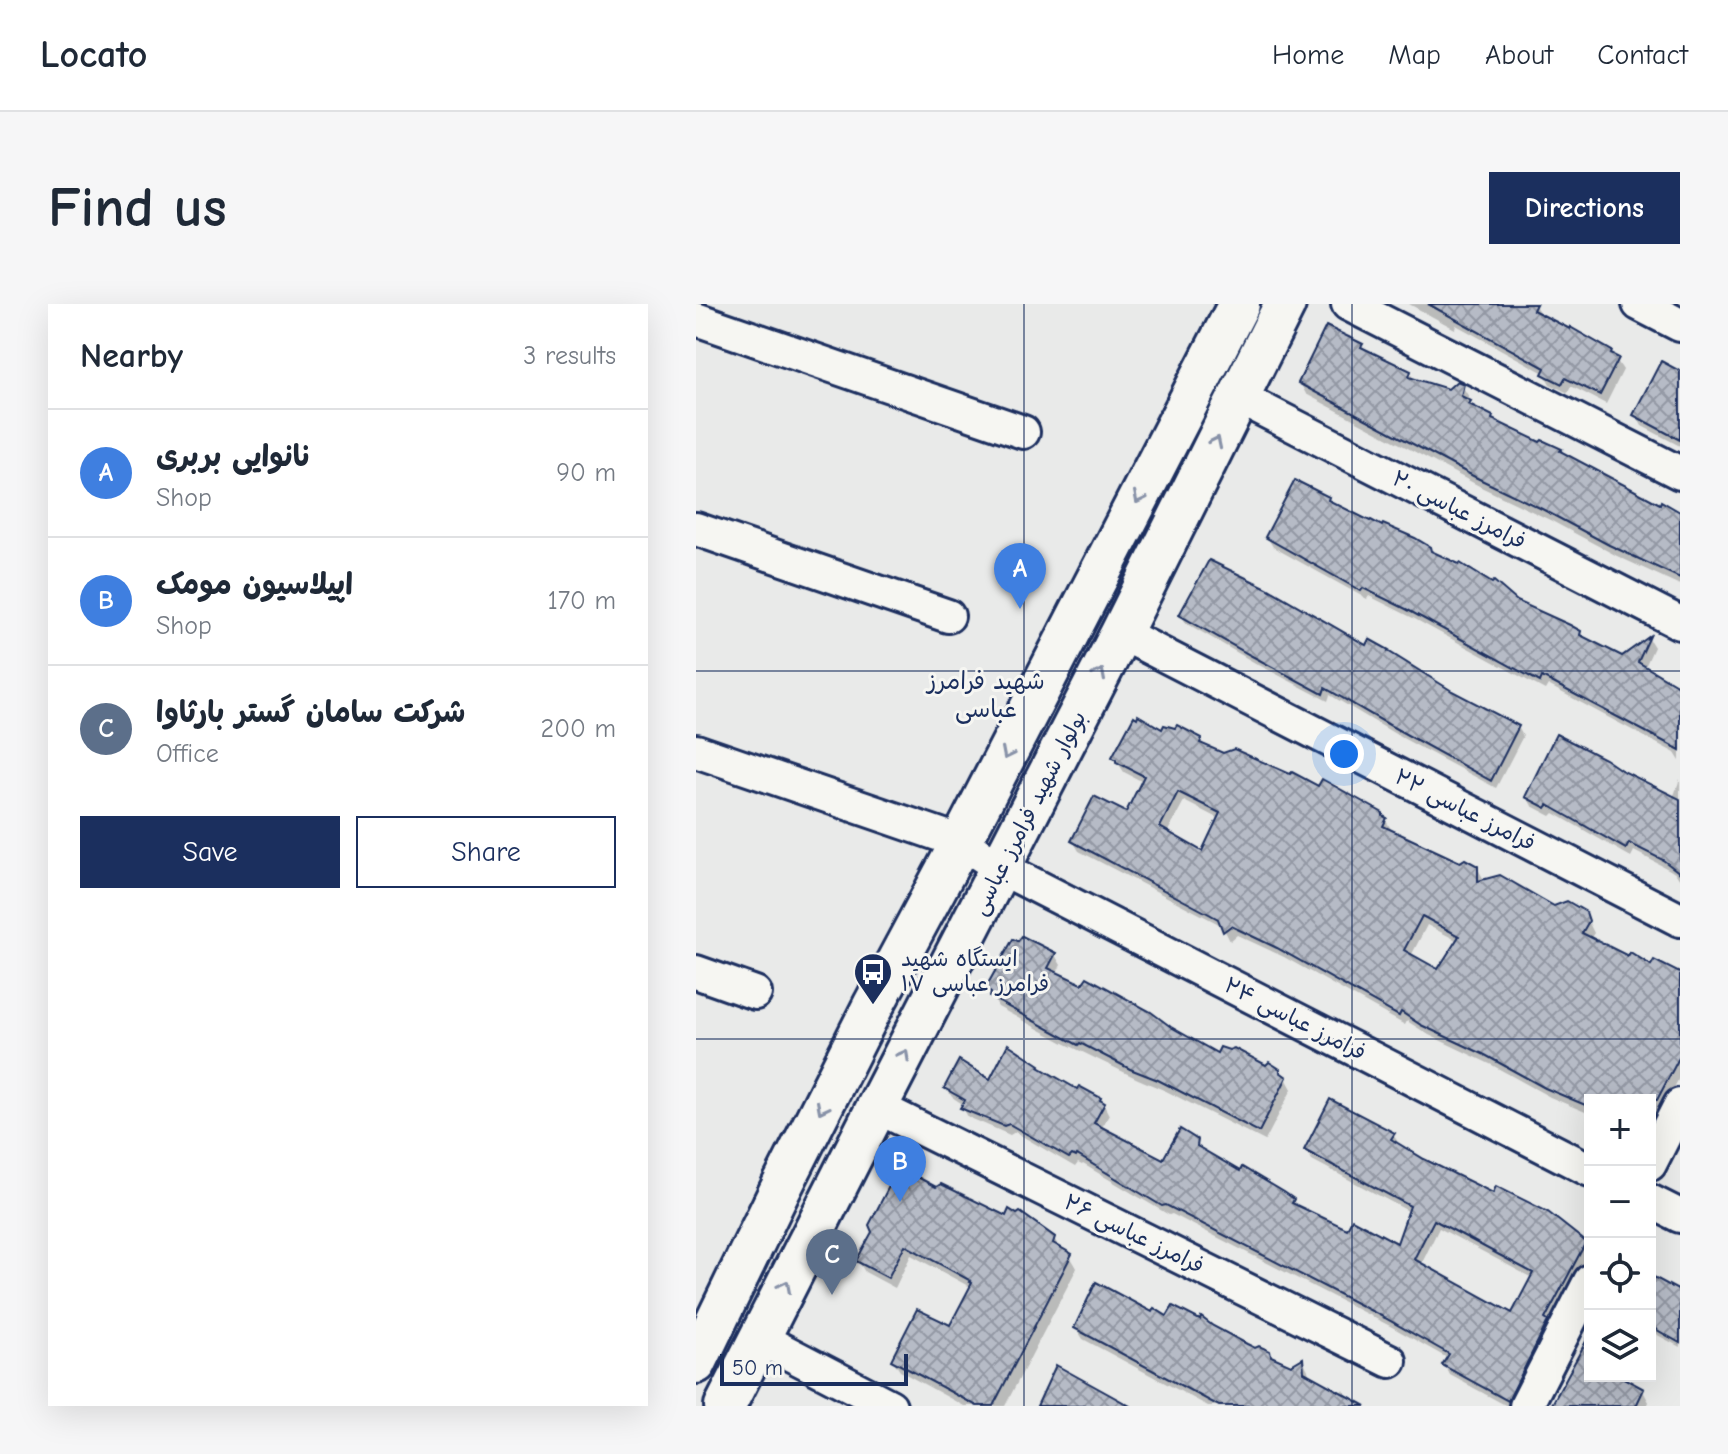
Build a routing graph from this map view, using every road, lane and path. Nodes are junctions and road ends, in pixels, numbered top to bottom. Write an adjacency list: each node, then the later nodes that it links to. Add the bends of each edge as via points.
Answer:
1 (1237, 304): 15 (main road, بولوار شهید فرامرز عباسی, one-way to 15)
2 (1285, 304): 7 (main road, بولوار شهید فرامرز عباسی)
3 (1348, 304): 9 (street)
4 (1639, 304): 6 (street)
5 (696, 319): 8 (street)
6 (1680, 325)
7 (1238, 397): 12 (street, فرامرز عباسی ۲۰); 13 (main road, بولوار شهید فرامرز عباسی, one-way to 7)
8 (1023, 432)
9 (1680, 473)
10 (696, 529): 11 (street)
11 (948, 616)
12 (1680, 623)
13 (1121, 633): 16 (main road, بولوار شهید فرامرز عباسی, one-way to 13); 17 (street, فرامرز عباسی ۲۲)
14 (696, 751): 15 (street, فرامرز عباسی ۲۴)
15 (961, 842): 16 (street, فرامرز عباسی ۲۴); 29 (main road, بولوار شهید فرامرز عباسی, one-way to 29, via 873,1006)
16 (1001, 868): 21 (main road, بولوار شهید فرامرز عباسی, one-way to 16); 23 (street, فرامرز عباسی ۲۴)
17 (1680, 920)
18 (696, 972): 19 (street)
19 (755, 993)
20 (1680, 1105): 22 (street)
21 (877, 1107): 27 (main road, بولوار شهید فرامرز عباسی, one-way to 21); 28 (street, فرامرز عباسی ۲۶)
22 (1656, 1152)
23 (1584, 1167)
24 (1656, 1204): 25 (street)
25 (1680, 1216)
26 (1584, 1293): 32 (street)
27 (759, 1338): 30 (main road, بولوار شهید فرامرز عباسی); 31 (street)
28 (1390, 1361)
29 (696, 1363)
30 (725, 1406)
31 (890, 1406)
32 (1526, 1406)

